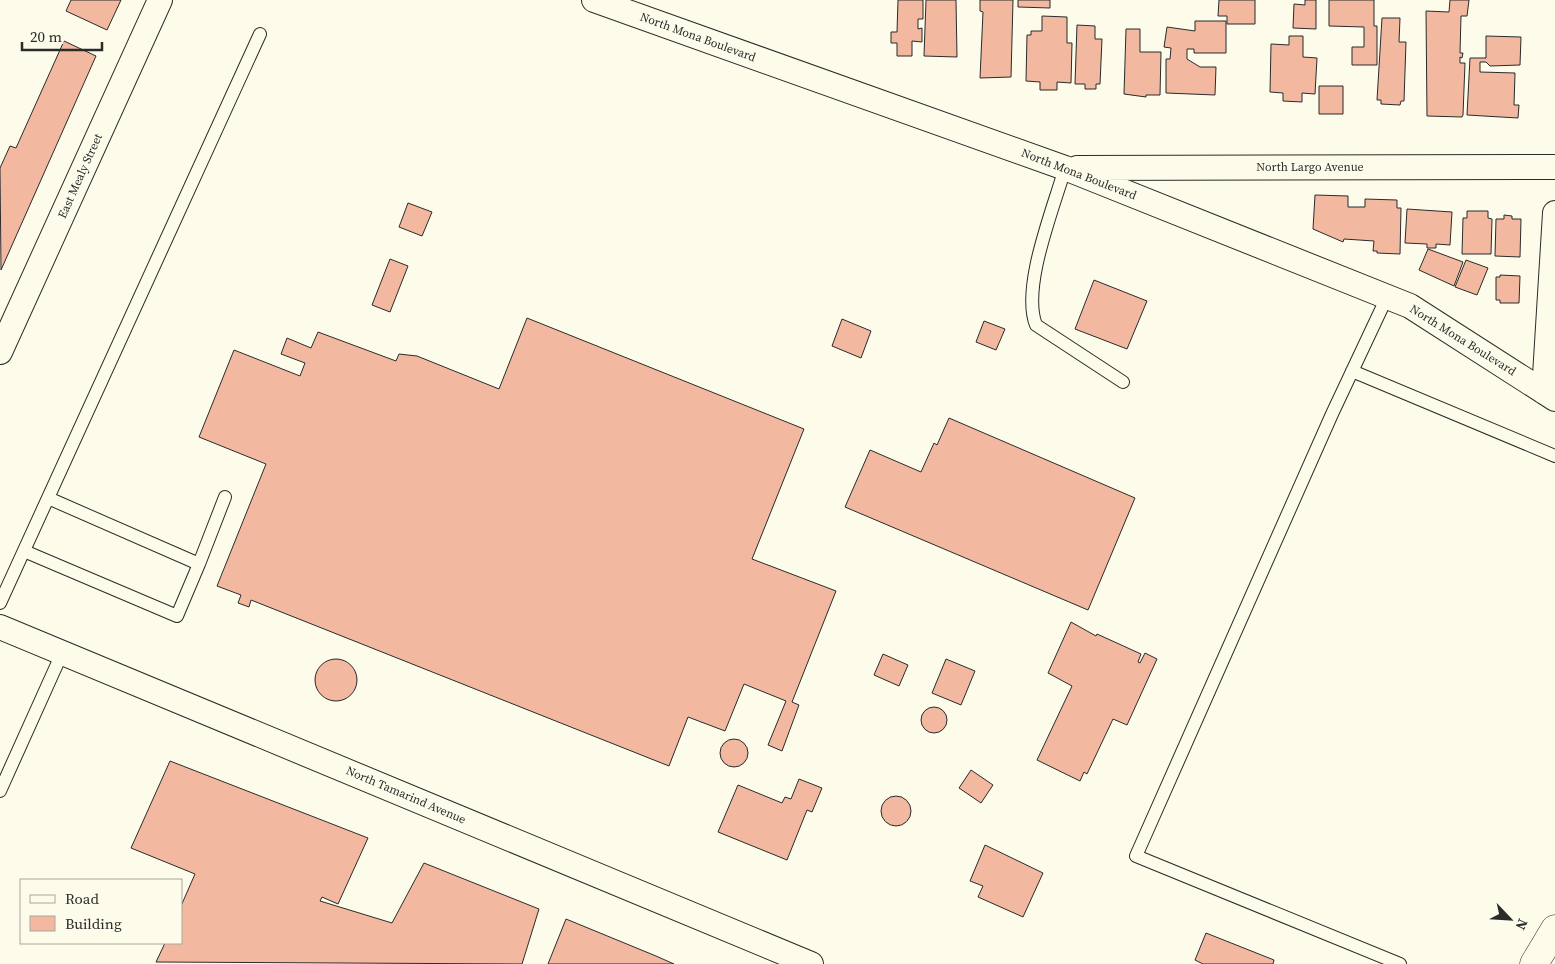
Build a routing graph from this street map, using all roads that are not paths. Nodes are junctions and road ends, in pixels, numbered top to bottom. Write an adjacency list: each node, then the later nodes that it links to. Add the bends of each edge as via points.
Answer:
1 (160, 0): 8 (street, East Mealy Street)
2 (594, 0): 5 (street, North Mona Boulevard)
3 (260, 34): 15 (lane)
4 (1555, 167): 5 (street, North Largo Avenue)
5 (1066, 168): 7 (street, North Mona Boulevard); 11 (lane, via 1038,258 1032,314 1036,325)
6 (1555, 213): 12 (street)
7 (1387, 297): 10 (lane); 12 (street, North Mona Boulevard, via 1410,306)
8 (7, 317): 9 (street, East Mealy Street)
9 (0, 352)
10 (1352, 371): 13 (lane); 24 (lane, via 1136,856)
11 (1123, 382)
12 (1551, 393)
13 (1555, 456)
14 (225, 497): 17 (lane)
15 (48, 498): 16 (lane); 17 (lane)
16 (24, 551): 17 (lane, via 177,616); 18 (lane)
17 (199, 564)
18 (0, 603)
19 (0, 627): 20 (street, North Tamarind Avenue)
20 (62, 651): 21 (lane); 23 (street, North Tamarind Avenue)
21 (0, 791)
22 (1555, 929): 25 (street)
23 (811, 964)
24 (1400, 964)
25 (1534, 964)

